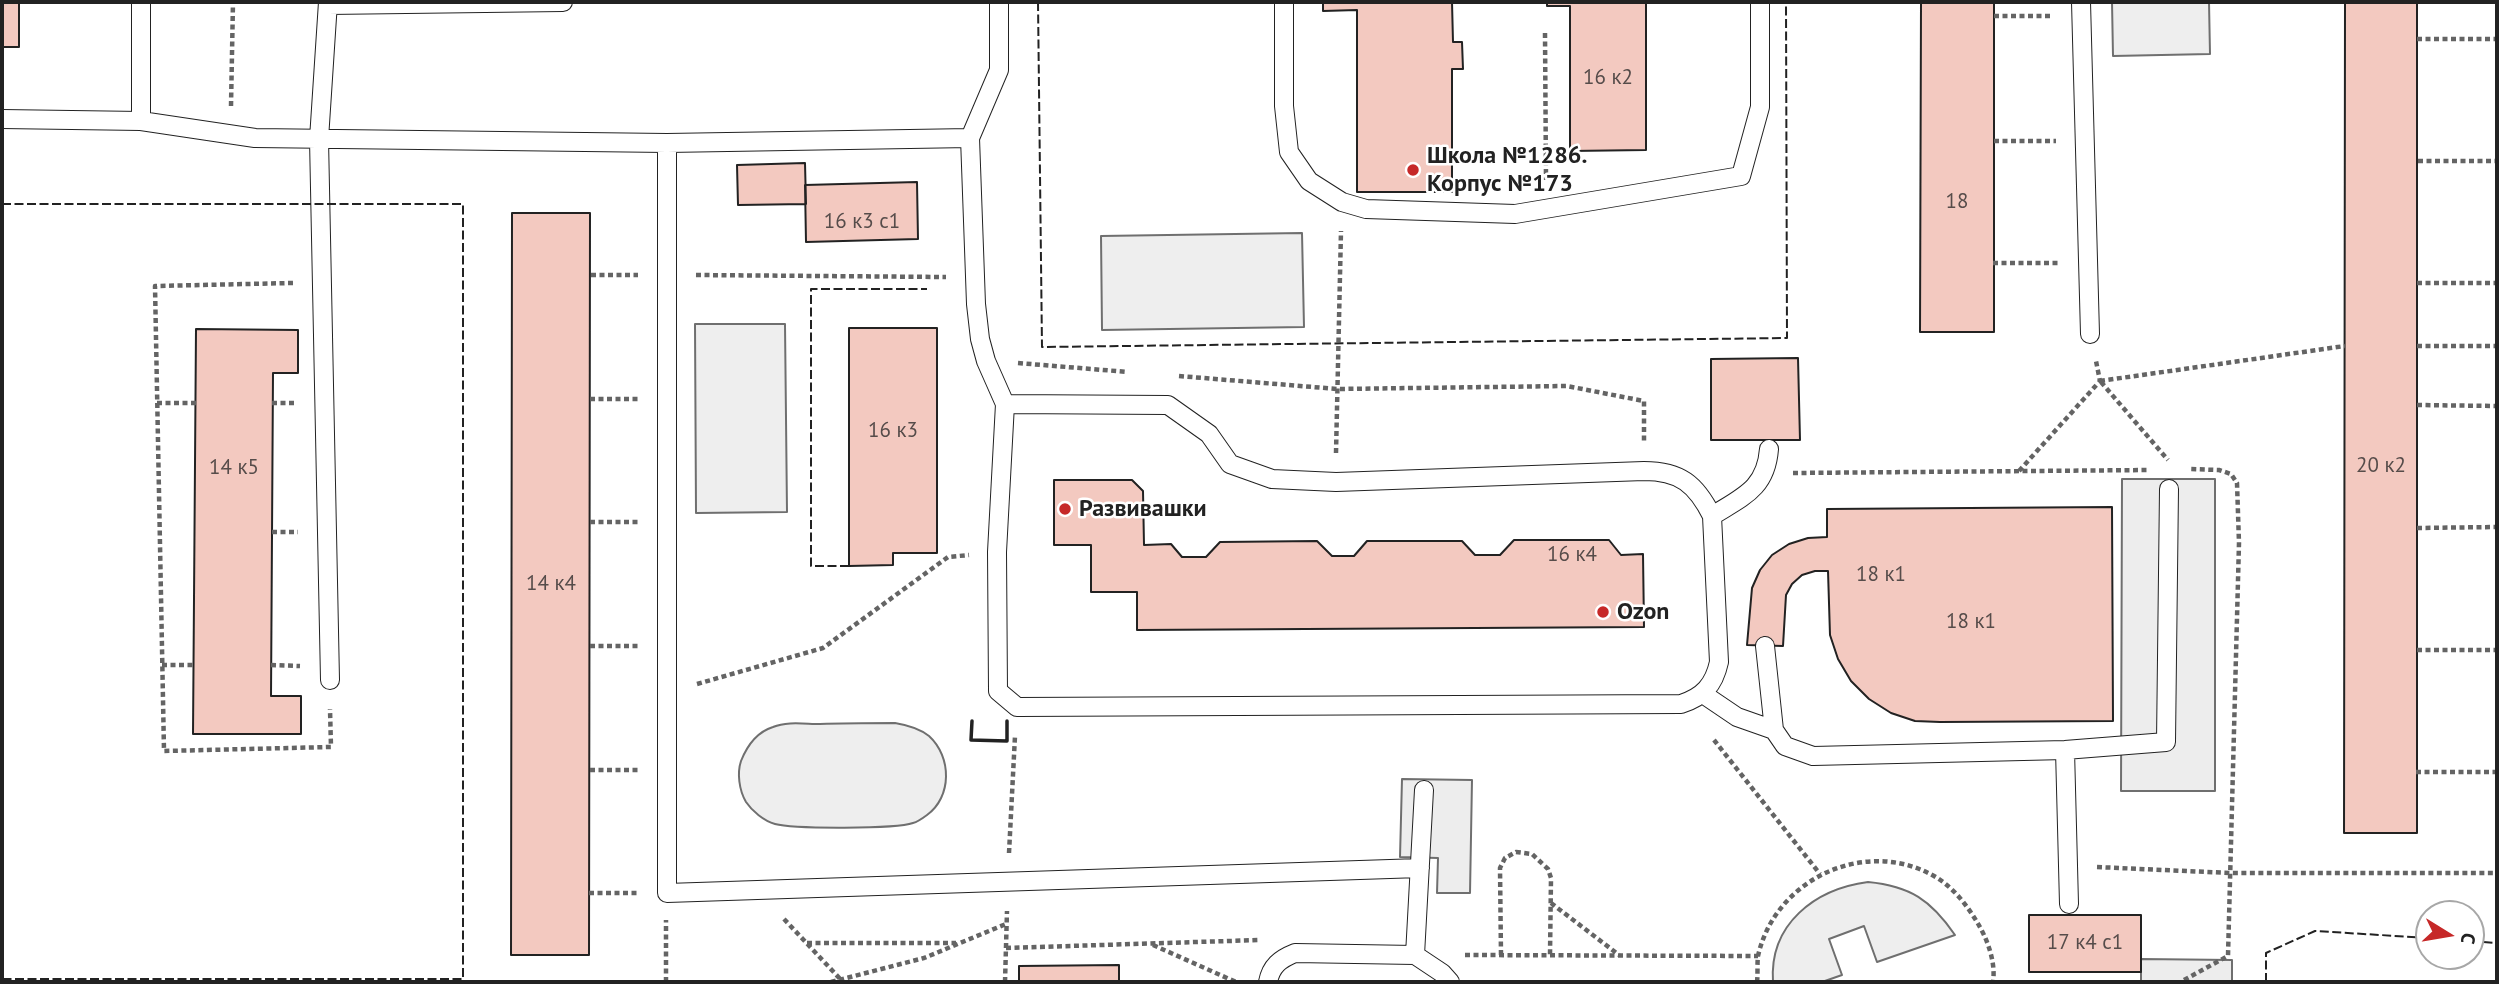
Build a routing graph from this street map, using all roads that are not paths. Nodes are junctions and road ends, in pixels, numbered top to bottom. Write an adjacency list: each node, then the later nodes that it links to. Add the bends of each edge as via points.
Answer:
1 (141, 2): 9 (lane)
2 (563, 2): 6 (lane)
3 (999, 2): 10 (lane, via 999,70)
4 (1284, 2): 5 (lane, via 1289,152 1309,181 1342,202 1366,209 1515,214 1741,176 1760,107)
5 (1760, 2)
6 (328, 4): 11 (lane)
7 (2081, 9): 13 (lane)
8 (2, 119): 9 (lane)
9 (141, 121): 11 (lane, via 254,138)
10 (970, 138): 12 (lane); 14 (lane, via 980,340)
11 (319, 139): 12 (lane); 19 (lane)
12 (667, 143): 24 (lane, via 667,893)
13 (2090, 334)
14 (1006, 404): 17 (lane, via 1168,405 1209,435 1230,464 1272,479 1336,482 1661,471 1692,485); 20 (lane, via 997,552 998,691 1017,707 1669,704)
15 (1769, 449): 17 (lane, via 1764,473 1750,493)
16 (2169, 489): 22 (lane, via 2166,742)
17 (1712, 516): 20 (lane, via 1719,662)
18 (1765, 646): 21 (lane)
19 (330, 680)
20 (1703, 694): 21 (lane, via 1737,717)
21 (1774, 730): 22 (lane, via 1785,746 1813,756)
22 (2065, 750): 25 (lane)
23 (1424, 790): 24 (lane)
24 (1420, 868): 26 (lane)
25 (2069, 904)
26 (1415, 955): 27 (lane, via 1295,953 1280,959); 28 (lane)
27 (1268, 982)
28 (1450, 982)

